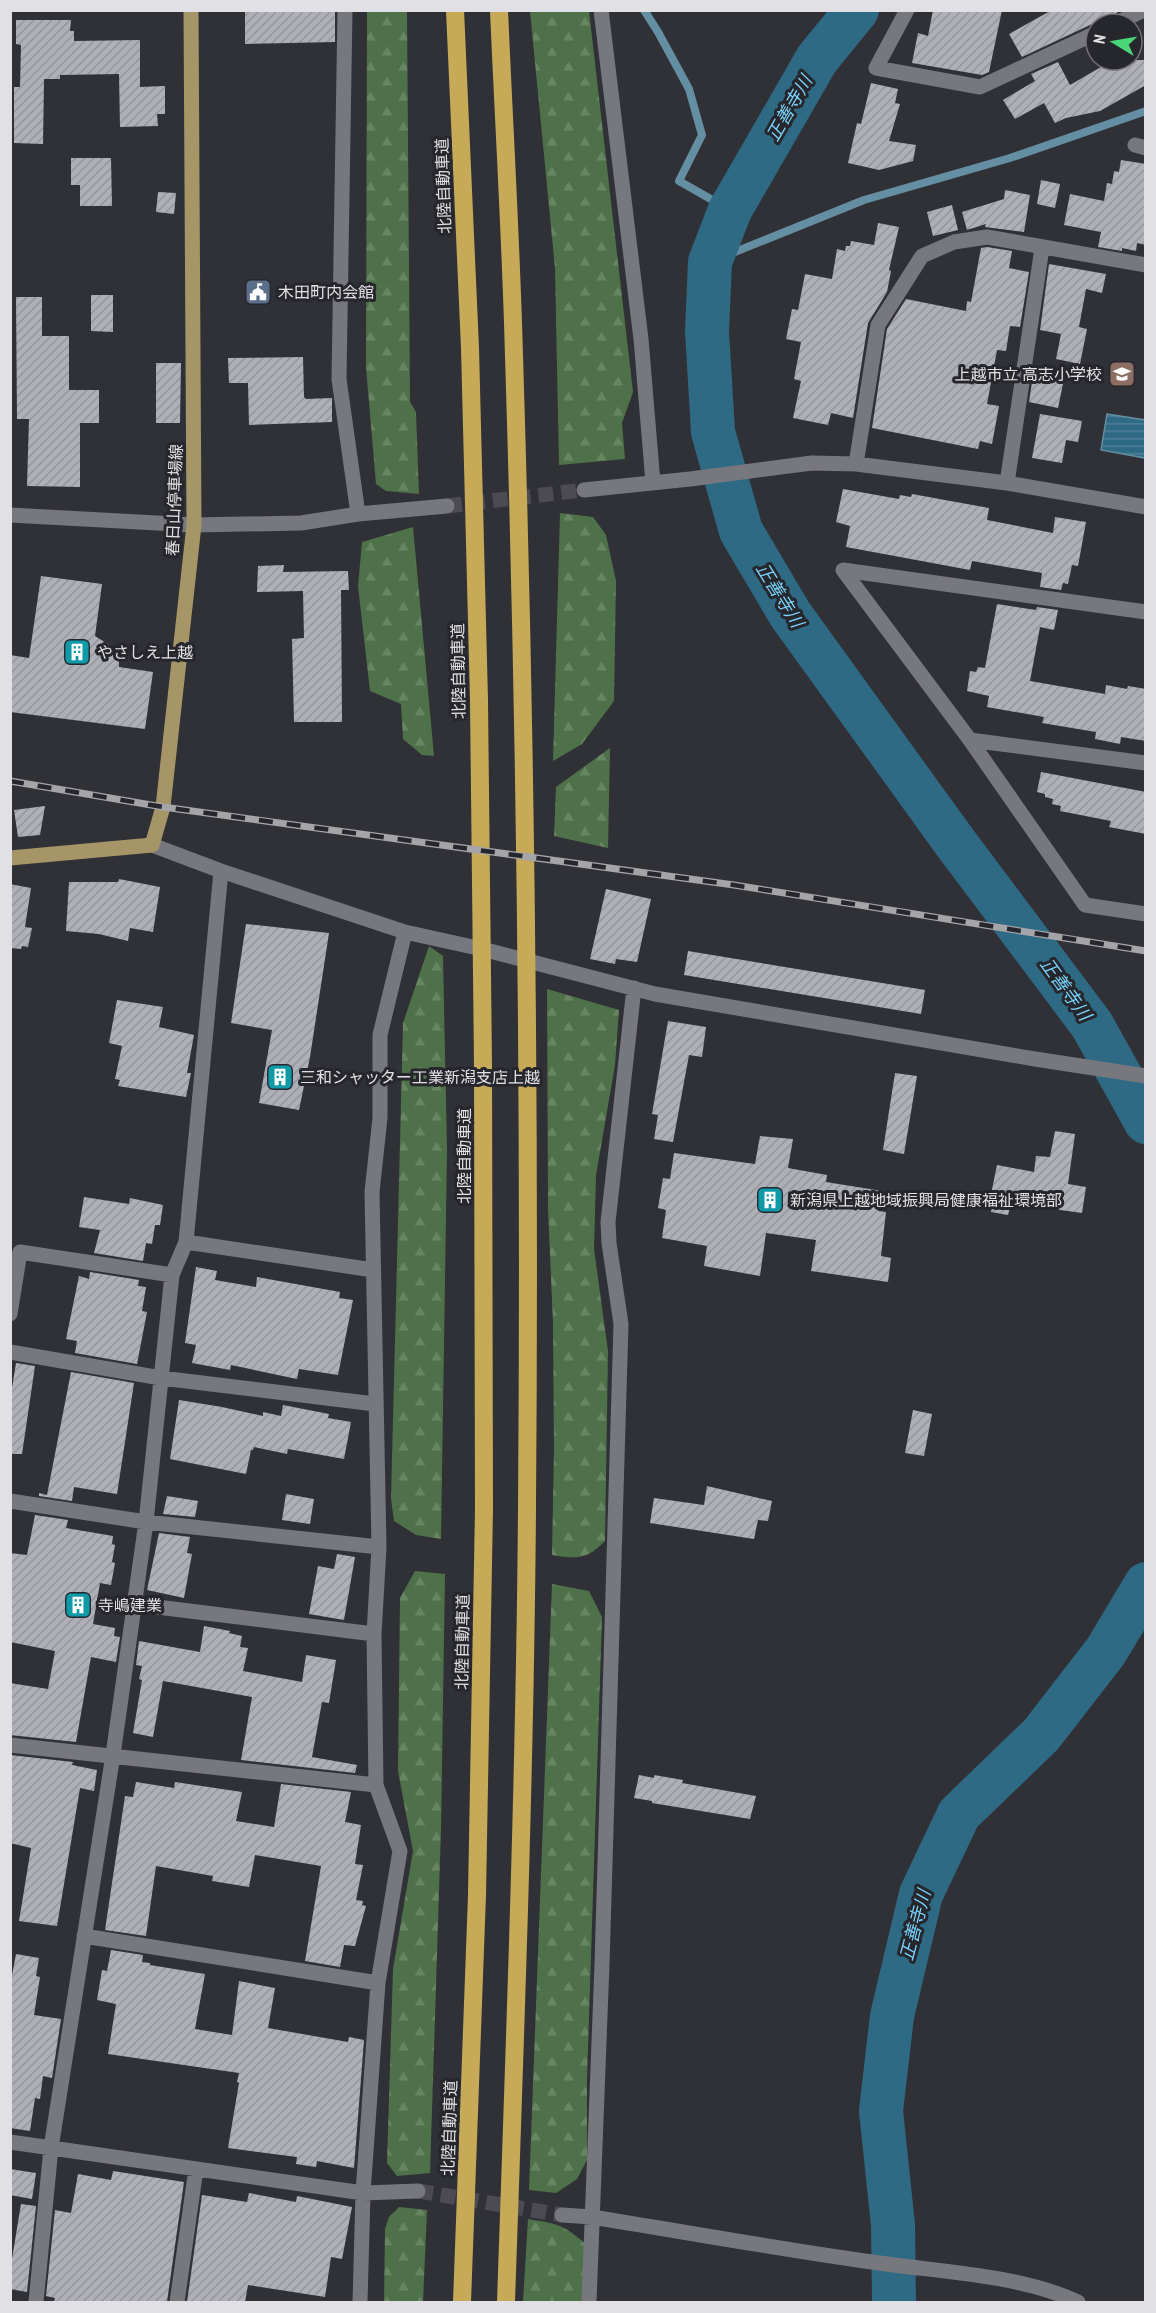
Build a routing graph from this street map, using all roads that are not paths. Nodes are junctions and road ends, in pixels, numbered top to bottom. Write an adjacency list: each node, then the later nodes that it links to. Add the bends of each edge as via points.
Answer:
1 (191, 10): 18 (main road, 春日山停車場線)
2 (345, 10): 16 (street, via 339,379)
3 (455, 10): 56 (highway, 北陸自動車道, via 470,348 483,1066 484,1508 477,1895)
4 (499, 10): 57 (highway, via 514,351 527,1070 527,1512)
5 (600, 10): 11 (street, via 641,339)
6 (907, 10): 7 (street, via 876,68 980,87)
7 (1084, 39)
8 (1042, 248): 9 (street); 10 (street, via 987,237 954,242 922,256 878,326); 12 (street)
9 (1146, 265)
10 (855, 464): 11 (street, via 812,463); 12 (street)
11 (653, 483): 13 (street)
12 (1007, 483): 15 (street)
13 (584, 490)
14 (447, 506): 16 (street)
15 (1146, 507)
16 (358, 514): 18 (street, via 301,523)
17 (10, 515): 18 (street)
18 (194, 525): 22 (main road, 春日山停車場線, via 163,807)
19 (1146, 612): 20 (street, via 843,570)
20 (970, 740): 21 (street); 25 (street, via 1085,905)
21 (1146, 763)
22 (152, 845): 23 (main road); 24 (street)
23 (10, 858)
24 (221, 871): 26 (street); 29 (street)
25 (1146, 914)
26 (405, 932): 27 (street); 30 (street, via 380,1035 380,1118 372,1192)
27 (634, 988): 28 (street); 52 (street, via 608,1222 621,1324)
28 (1146, 1076)
29 (186, 1242): 30 (street); 31 (street)
30 (373, 1270): 35 (street)
31 (172, 1275): 32 (street, via 20,1252); 34 (street)
32 (10, 1314)
33 (10, 1352): 34 (street)
34 (161, 1378): 35 (street); 37 (street)
35 (375, 1404): 38 (street)
36 (10, 1501): 37 (street)
37 (146, 1522): 38 (street); 39 (street)
38 (379, 1547): 40 (street)
39 (133, 1604): 40 (street); 42 (street)
40 (374, 1634): 43 (street)
41 (10, 1745): 42 (street)
42 (113, 1755): 43 (street); 44 (street)
43 (376, 1785): 45 (street, via 400,1851)
44 (84, 1936): 45 (street); 47 (street)
45 (378, 1983): 50 (street)
46 (10, 2142): 47 (street)
47 (51, 2148): 48 (street); 53 (street)
48 (196, 2169): 50 (street); 54 (street)
49 (418, 2191): 50 (street)
50 (363, 2193): 55 (street)
51 (562, 2215): 52 (street)
52 (592, 2217): 58 (street); 59 (street, via 1021,2282)
53 (36, 2302)
54 (177, 2302)
55 (360, 2302)
56 (462, 2302)
57 (506, 2302)
58 (589, 2302)
59 (1078, 2302)

